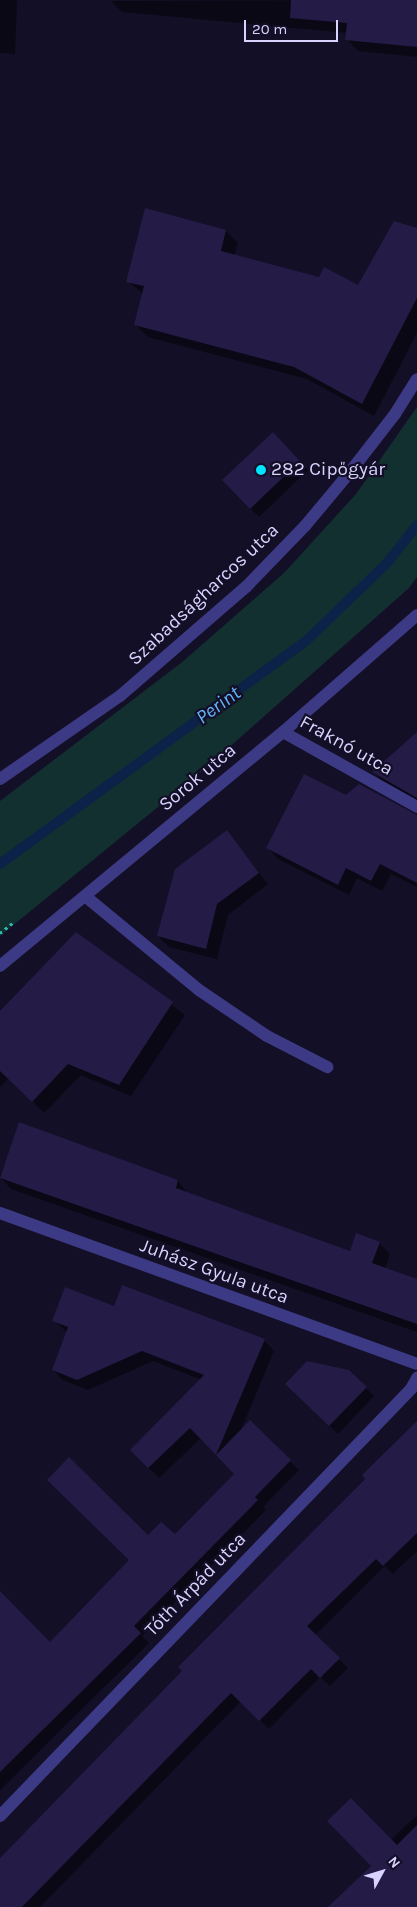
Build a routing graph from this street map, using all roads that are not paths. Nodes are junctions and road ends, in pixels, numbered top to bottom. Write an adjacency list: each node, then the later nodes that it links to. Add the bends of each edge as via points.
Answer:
1 (417, 379): 4 (street, Szabadságharcos utca, via 395,414 350,472 305,526 246,587 120,696)
2 (417, 615): 3 (street, Sorok utca)
3 (283, 732): 5 (street, Fraknó utca); 6 (street, Sorok utca)
4 (0, 779)
5 (417, 808)
6 (85, 896): 7 (street, Sorok utca); 8 (street, via 199,990 267,1036)
7 (0, 966)
8 (327, 1067)
9 (0, 1213): 10 (street, Juhász Gyula utca)
10 (417, 1364)
11 (417, 1378): 12 (street, Tóth Árpád utca, via 404,1396)
12 (0, 1816)

